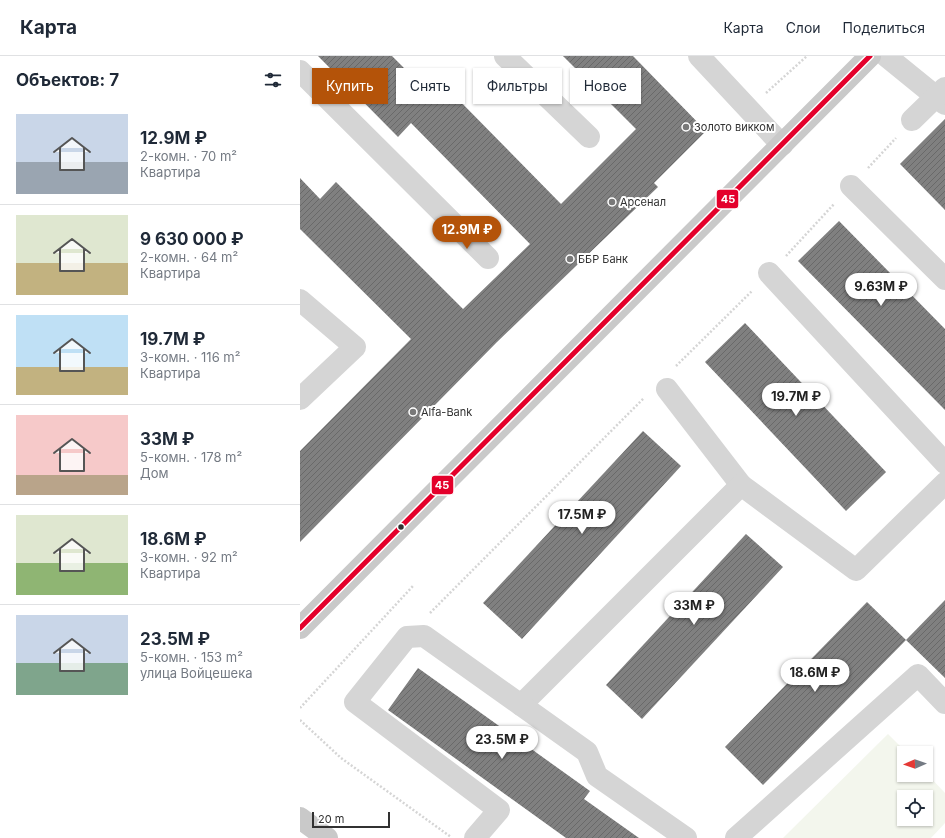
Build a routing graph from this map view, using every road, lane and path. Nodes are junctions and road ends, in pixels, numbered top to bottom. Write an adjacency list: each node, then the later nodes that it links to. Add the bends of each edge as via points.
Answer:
1 (505, 56): 11 (street)
2 (699, 56): 9 (street)
3 (807, 56): 9 (path)
4 (870, 56): 12 (main road)
5 (886, 56): 8 (street)
6 (300, 71): 14 (street)
7 (945, 88): 10 (street)
8 (945, 104)
9 (748, 108): 12 (street)
10 (912, 120)
11 (589, 137)
12 (782, 145): 24 (main road)
13 (851, 186): 16 (street)
14 (488, 258)
15 (769, 273): 20 (street)
16 (945, 279)
17 (300, 300): 19 (street, via 355,347)
18 (667, 389): 22 (street)
19 (300, 399)
20 (945, 464)
21 (945, 483): 22 (street, via 856,570)
22 (741, 485): 26 (street)
23 (413, 586): 27 (path)
24 (300, 628)
25 (945, 703): 34 (street, via 918,675)
26 (521, 705): 32 (street, via 424,636 407,637 355,702 499,810); 33 (street, via 587,752 597,776)
27 (300, 708)
28 (300, 720): 31 (path, via 341,758)
29 (300, 818): 30 (main road)
30 (327, 838)
31 (453, 838)
32 (475, 838)
33 (686, 838)
34 (736, 838)

